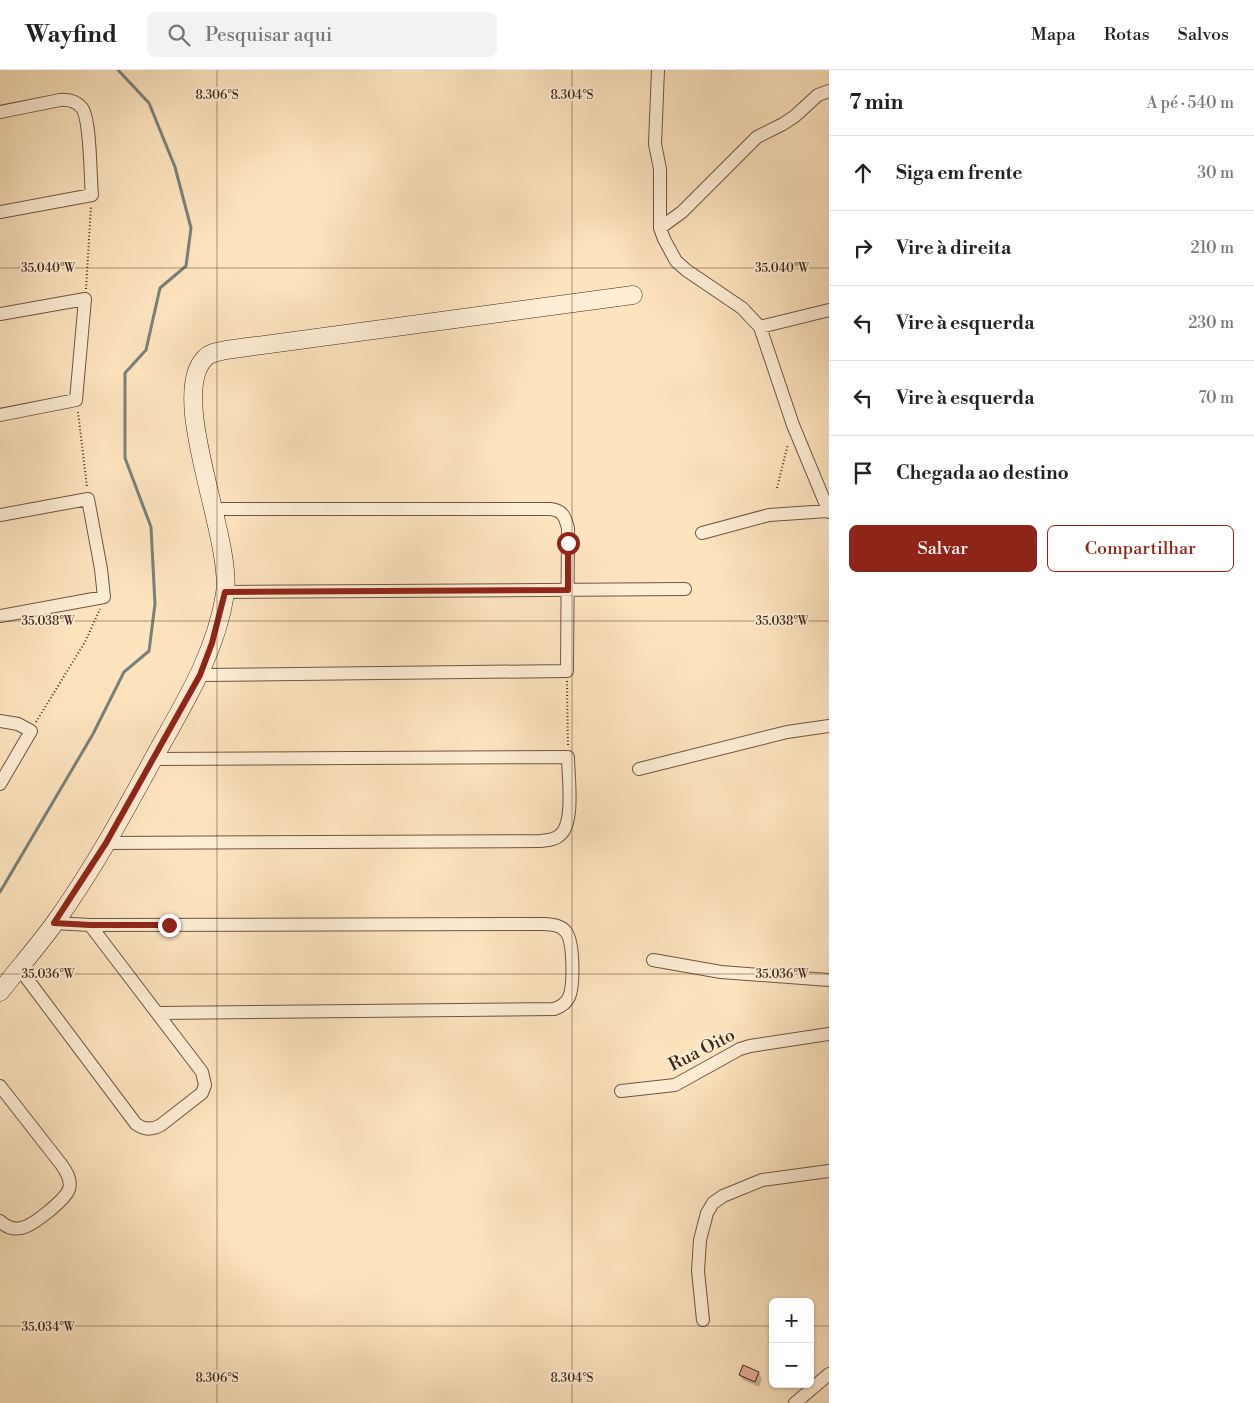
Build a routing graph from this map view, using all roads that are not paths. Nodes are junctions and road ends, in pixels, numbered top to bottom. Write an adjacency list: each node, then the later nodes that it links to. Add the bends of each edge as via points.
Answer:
1 (658, 70): 5 (street, via 655,144 661,181)
2 (829, 91): 5 (street, via 818,95 783,124 757,137 682,212)
3 (0, 112): 4 (street, via 64,100 78,104 84,111 87,124 92,195)
4 (0, 212)
5 (660, 228): 9 (street, via 676,261 742,308)
6 (633, 295): 11 (street, via 210,354 199,367 193,397 198,444)
7 (829, 310): 9 (street)
8 (0, 314): 10 (street, via 85,299 76,400)
9 (760, 327): 12 (street, via 793,425)
10 (0, 415)
11 (214, 509): 16 (street, via 557,510 563,514 568,528); 17 (street)
12 (829, 512): 14 (street, via 769,515)
13 (0, 516): 18 (street, via 88,499 104,598)
14 (702, 533)
15 (685, 589): 16 (street)
16 (568, 590): 17 (street); 19 (street, via 567,671)
17 (225, 592): 19 (street)
18 (0, 616)
19 (200, 675): 22 (street)
20 (0, 721): 24 (street, via 18,724 31,731)
21 (829, 726): 23 (street, via 787,732)
22 (153, 759): 25 (street); 25 (street, via 568,757 569,816 562,834 548,840 520,842)
23 (639, 769)
24 (0, 784)
25 (106, 843): 26 (street)
26 (54, 923): 27 (street); 29 (street)
27 (90, 925): 32 (street); 32 (street, via 545,924 558,926 570,938 570,994 564,1004 554,1009)
28 (653, 960): 30 (street, via 721,972)
29 (19, 968): 31 (street); 32 (street, via 136,1124 146,1129 156,1128 174,1117 199,1097 205,1087 202,1072)
30 (829, 980)
31 (0, 992)
32 (158, 1012)
33 (829, 1034): 35 (street, Rua Oito, via 750,1046 675,1085)
34 (0, 1086): 37 (street, via 67,1172 70,1184 65,1196 27,1226 15,1229)
35 (621, 1091)
36 (829, 1171): 38 (street, via 762,1180 713,1203 700,1240 698,1271)
37 (0, 1221)
38 (703, 1320)
39 (829, 1374): 40 (street)
40 (796, 1403)

